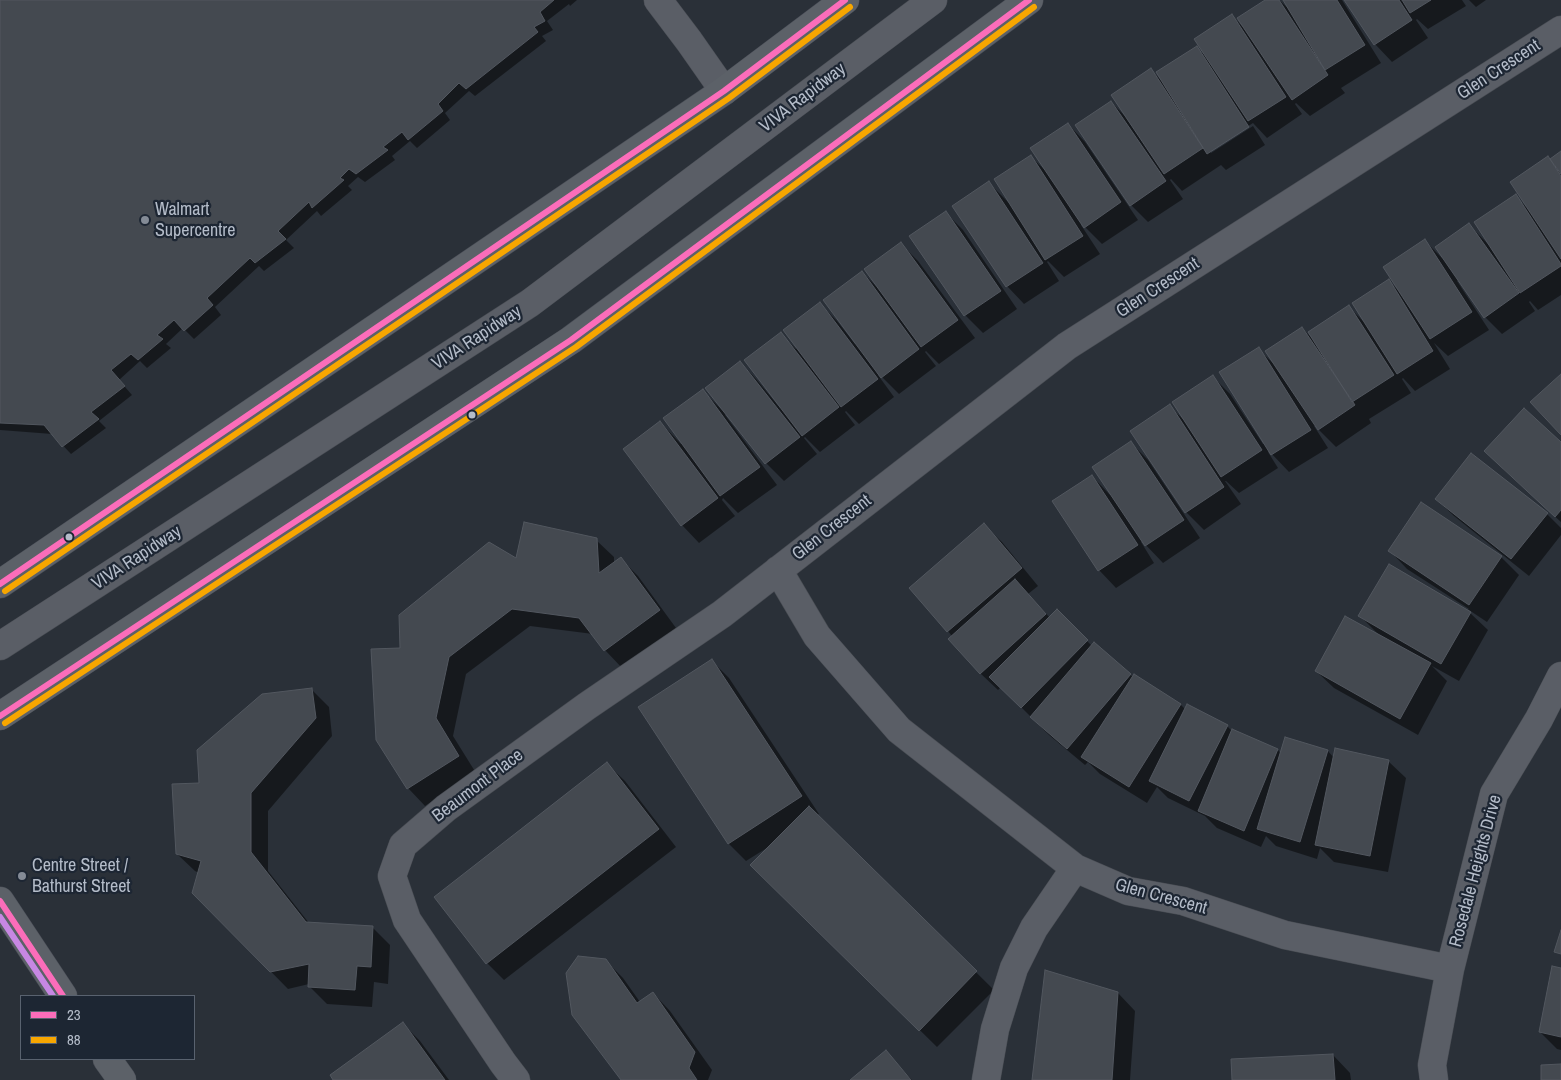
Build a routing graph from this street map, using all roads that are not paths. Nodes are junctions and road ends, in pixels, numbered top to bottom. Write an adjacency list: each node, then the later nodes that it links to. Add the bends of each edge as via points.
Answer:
1 (658, 0): 6 (street)
2 (845, 0): 6 (main road)
3 (933, 0): 9 (street, VIVA Rapidway, via 530,303)
4 (1028, 0): 11 (main road, via 571,340)
5 (1561, 30): 7 (street, Glen Crescent, via 1067,346)
6 (724, 91): 8 (main road)
7 (778, 570): 12 (street, Glen Crescent, via 817,636 899,730); 18 (street, Beaumont Place, via 722,614 446,808 403,844 392,876 407,920)
8 (0, 584)
9 (0, 646)
10 (1561, 676): 14 (street, Rosedale Heights Drive, via 1540,719 1494,794)
11 (0, 716)
12 (1075, 868): 14 (street, Glen Crescent, via 1128,891 1183,900 1285,935); 19 (street, via 1034,928 1014,968 994,1029)
13 (0, 901): 15 (main road)
14 (1450, 969): 20 (street, Rosedale Heights Drive, via 1432,1065)
15 (62, 995)
16 (108, 1060): 17 (main road)
17 (122, 1080)
18 (516, 1080)
19 (986, 1080)
20 (1434, 1080)

